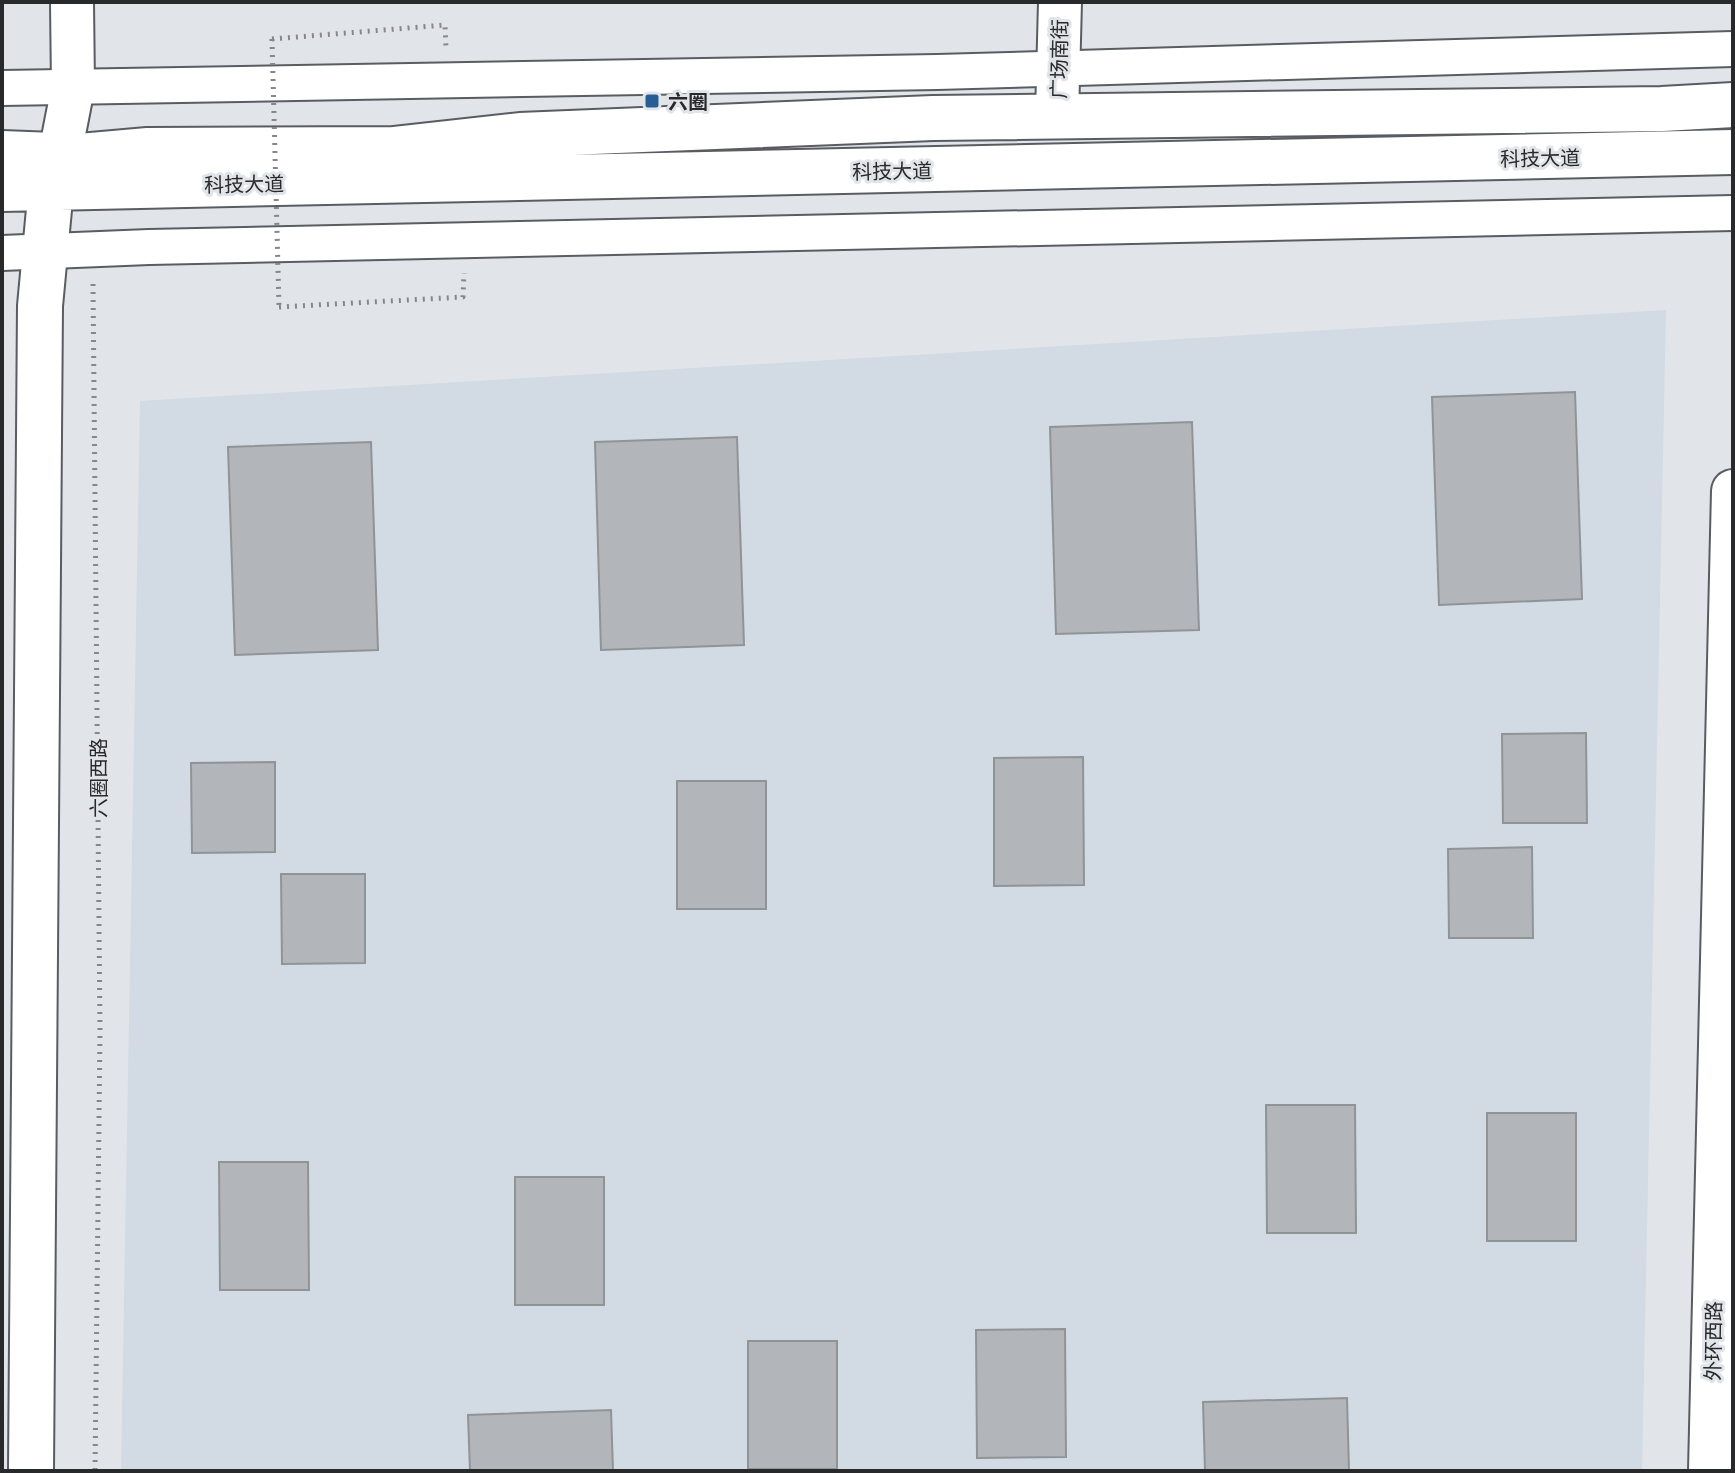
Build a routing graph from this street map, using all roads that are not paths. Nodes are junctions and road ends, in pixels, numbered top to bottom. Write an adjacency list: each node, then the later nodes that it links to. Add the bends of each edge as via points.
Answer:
1 (72, 2): 5 (street)
2 (1060, 2): 4 (street, 广场南街)
3 (1733, 49): 4 (street)
4 (1059, 68): 5 (street); 8 (street, 广场南街)
5 (73, 87): 6 (street); 11 (street)
6 (2, 88)
7 (1733, 105): 8 (main road, 科技大道)
8 (1057, 116): 11 (main road, 科技大道, via 520,135 393,149)
9 (1733, 152): 11 (main road, 科技大道)
10 (2, 153): 11 (main road)
11 (56, 171): 12 (main road); 13 (main road); 15 (main road)
12 (2, 179)
13 (2, 189)
14 (1733, 213): 15 (street)
15 (45, 251): 16 (street); 19 (main road, via 40,322)
16 (2, 253)
17 (1733, 491): 18 (street, 外环西路)
18 (1728, 950): 20 (street, 外环西路)
19 (31, 1471)
20 (1710, 1471)

